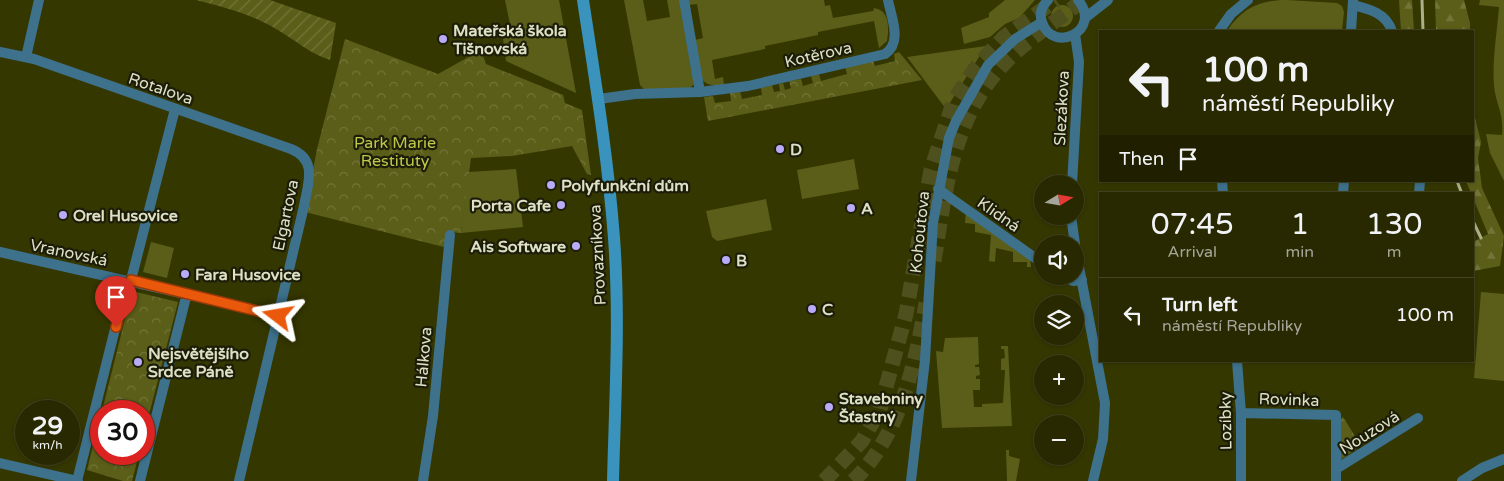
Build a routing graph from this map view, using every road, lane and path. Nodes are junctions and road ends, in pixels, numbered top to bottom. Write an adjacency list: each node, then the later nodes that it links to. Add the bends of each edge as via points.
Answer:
1 (39, 0): 17 (street)
2 (583, 0): 19 (main road, Provazníkova)
3 (684, 0): 18 (street)
4 (888, 0): 18 (street, Kotěrova, via 895,38 891,50 885,54 748,86)
5 (1048, 0): 11 (street, via 1042,11)
6 (1078, 0): 10 (street)
7 (1108, 0): 10 (street)
8 (1248, 0): 12 (street, via 1231,14)
9 (1353, 3): 13 (street); 14 (street, via 1379,14)
10 (1085, 18): 15 (street)
11 (1042, 22): 15 (street, via 1054,36 1067,38); 23 (street, Kohoutova, via 1015,39 982,74 956,122)
12 (1220, 30)
13 (1351, 30)
14 (1391, 30)
15 (1075, 34): 22 (street, Slezákova, via 1079,62)
16 (0, 52): 17 (street, Rotalova)
17 (26, 57): 20 (street, Rotalova)
18 (700, 92): 19 (street, Kotěrova)
19 (599, 99): 41 (main road, Provazníkova, via 614,248)
20 (175, 109): 21 (street, Rotalova, via 291,149); 27 (street)
21 (308, 160): 30 (street, Elgartova, via 304,206)
22 (1073, 175)
23 (938, 189): 26 (street, Klidná); 42 (street, Kohoutova)
24 (450, 236): 40 (street, Hálkova, via 433,416)
25 (0, 252): 27 (street, Vranovská)
26 (1034, 257)
27 (131, 280): 29 (street, Vranovská); 37 (street)
28 (1083, 285): 43 (street, via 1106,403)
29 (187, 293): 30 (street, Vranovská); 38 (street)
30 (278, 316): 39 (street, Elgartova)
31 (1237, 362): 32 (street, Lozíbky)
32 (1241, 413): 36 (street, Rovinka, via 1336,415); 44 (street, Lozíbky)
33 (1418, 418): 36 (street, Nouzová)
34 (1504, 458): 46 (street)
35 (0, 463): 37 (street)
36 (1336, 469): 45 (street)
37 (77, 481)
38 (140, 481)
39 (239, 481)
40 (423, 481)
41 (613, 481)
42 (912, 481)
43 (1094, 481)
44 (1241, 481)
45 (1336, 481)
46 (1462, 481)

